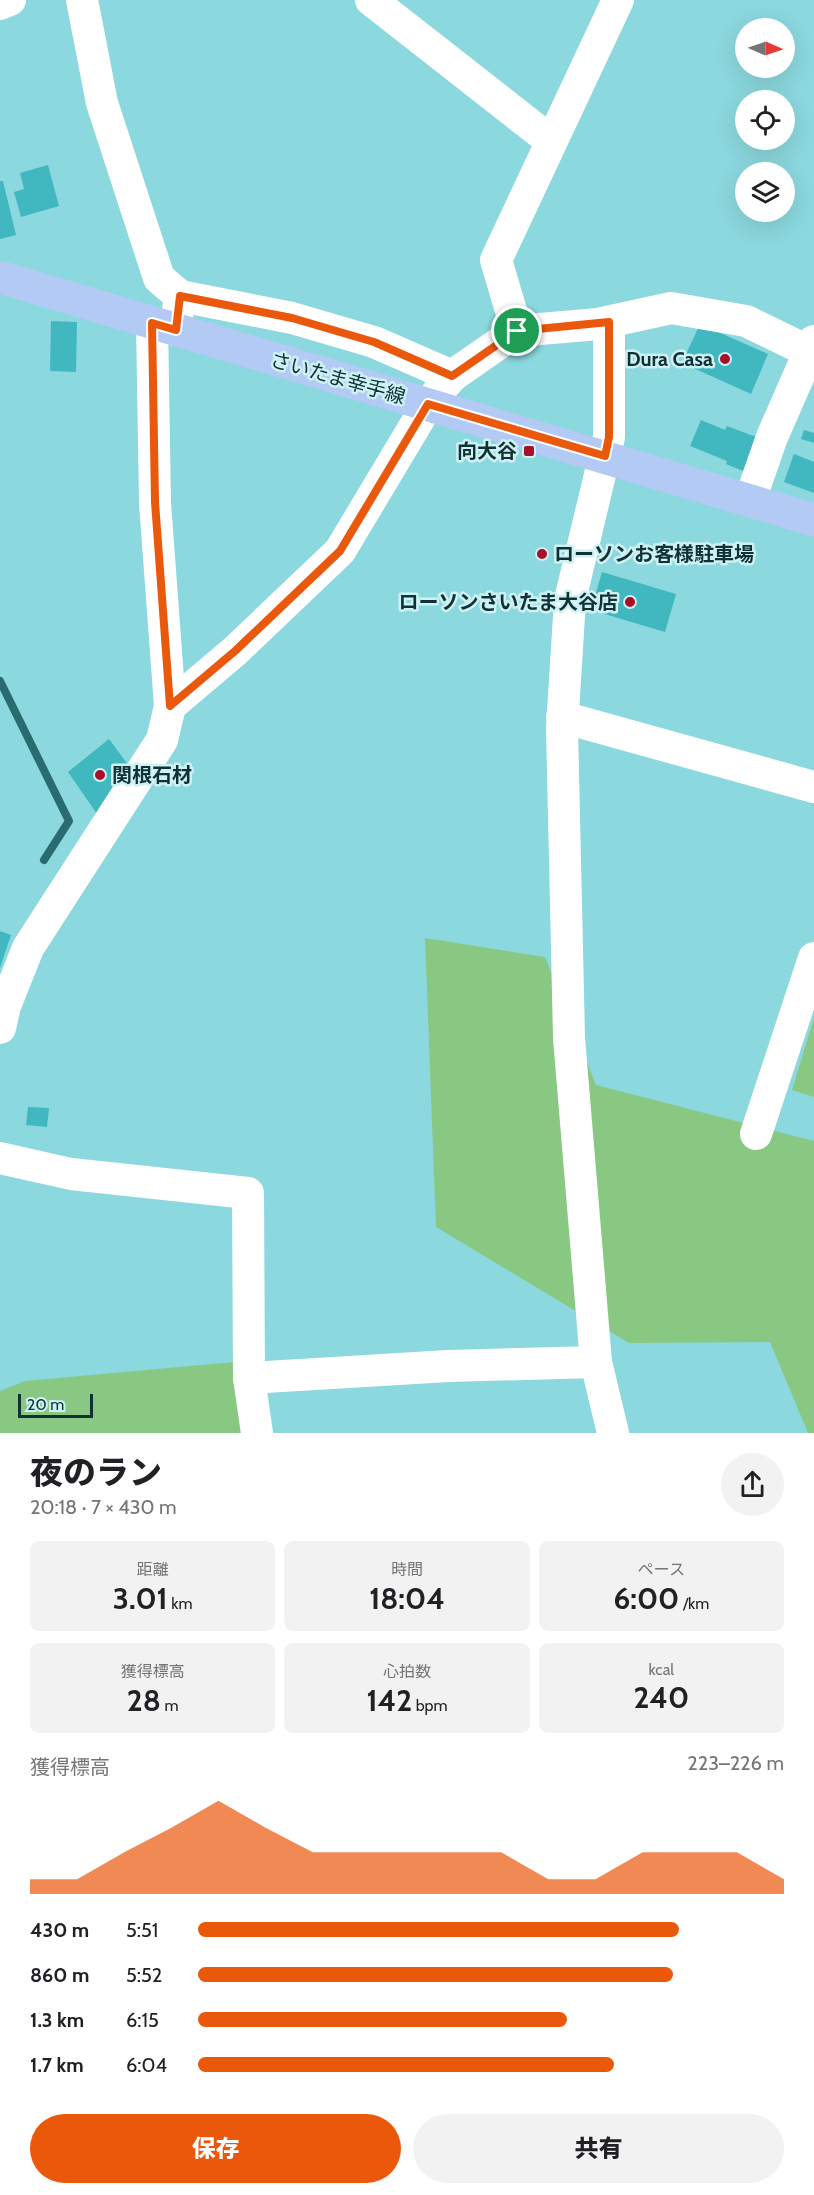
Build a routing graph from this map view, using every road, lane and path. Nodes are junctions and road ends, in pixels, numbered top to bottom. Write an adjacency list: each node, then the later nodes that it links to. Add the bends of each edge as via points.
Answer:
1 (10, 0): 5 (street)
2 (82, 0): 8 (street, via 102,103 159,278)
3 (371, 0): 6 (street)
4 (618, 0): 6 (street)
5 (0, 4)
6 (550, 141): 11 (street, via 496,260)
7 (0, 277): 10 (main road, さいたま幸手線)
8 (180, 296): 10 (street); 13 (street, via 292,318 374,342)
9 (609, 322): 11 (street); 12 (street, via 671,308 746,321); 15 (street, via 609,437)
10 (164, 326): 14 (main road, さいたま幸手線); 18 (street, via 155,502)
11 (517, 331): 13 (street)
12 (812, 349): 16 (street, via 772,437)
13 (452, 376): 14 (street)
14 (428, 404): 15 (main road, さいたま幸手線); 18 (street, via 340,551 235,651)
15 (605, 456): 16 (main road, さいたま幸手線); 19 (street, via 570,600)
16 (750, 500): 17 (main road, さいたま幸手線)
17 (814, 519)
18 (170, 706): 22 (street, via 162,740 28,948)
19 (562, 717): 20 (street); 25 (street, via 570,1038)
20 (814, 787)
21 (814, 958): 23 (street)
22 (0, 1028)
23 (756, 1134)
24 (0, 1158): 26 (street, via 71,1174 248,1193)
25 (596, 1362): 26 (street); 28 (street)
26 (249, 1378): 27 (street)
27 (257, 1433)
28 (614, 1433)

